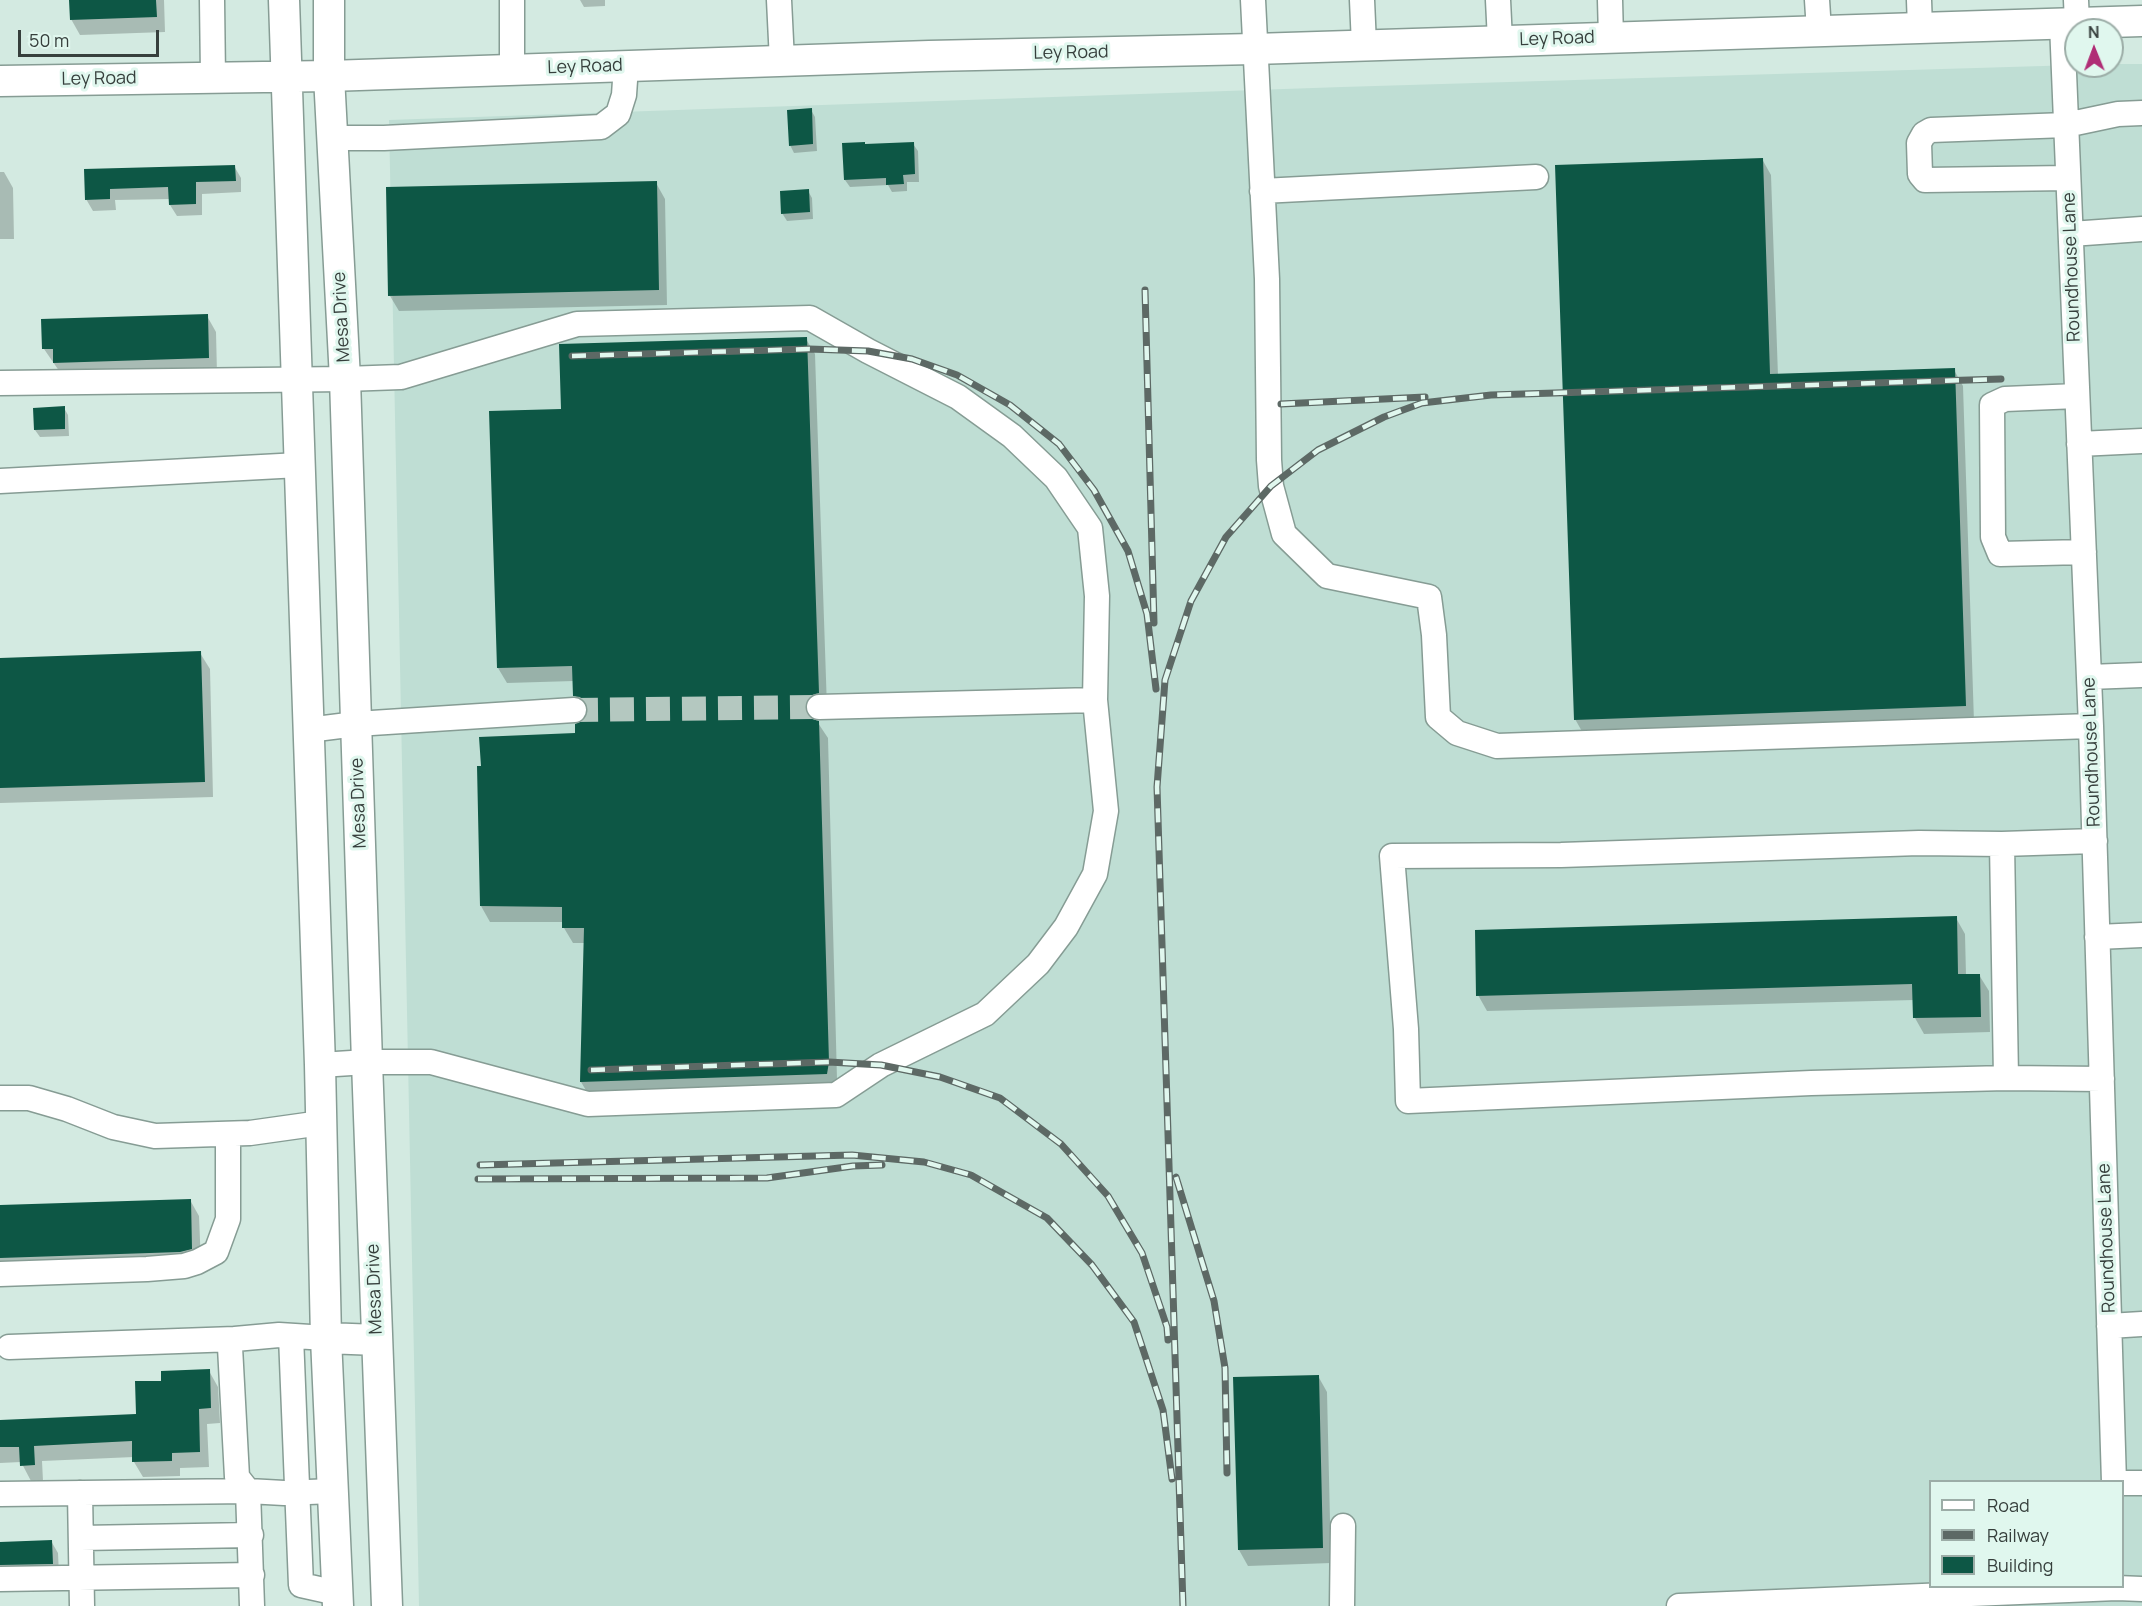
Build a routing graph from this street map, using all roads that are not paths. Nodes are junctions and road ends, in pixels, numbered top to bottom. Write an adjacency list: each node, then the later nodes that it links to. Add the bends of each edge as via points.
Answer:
1 (212, 0): 24 (street)
2 (284, 0): 22 (main road)
3 (329, 0): 23 (main road, Mesa Drive)
4 (512, 0): 21 (street)
5 (779, 0): 19 (street)
6 (1253, 0): 18 (street)
7 (1362, 0): 17 (street)
8 (1497, 0): 16 (street)
9 (1610, 0): 15 (street)
10 (1817, 0): 14 (street)
11 (1919, 14): 12 (main road, Ley Road); 14 (main road, Ley Road)
12 (2072, 16): 13 (main road, Ley Road); 27 (street, Roundhouse Lane)
13 (2142, 21)
14 (1819, 32): 15 (main road, Ley Road)
15 (1611, 38): 16 (main road, Ley Road)
16 (1500, 41): 17 (main road, Ley Road)
17 (1364, 45): 18 (main road, Ley Road)
18 (1254, 49): 19 (main road, Ley Road); 31 (street)
19 (782, 61): 20 (main road, Ley Road)
20 (626, 66): 21 (main road, Ley Road); 28 (street, via 618,114 601,127)
21 (512, 70): 23 (main road, Ley Road)
22 (286, 76): 23 (main road, Ley Road); 24 (main road, Ley Road); 34 (main road)
23 (329, 76): 28 (main road, Mesa Drive)
24 (213, 77): 25 (main road, Ley Road)
25 (0, 81)
26 (2142, 113): 27 (street)
27 (2066, 125): 30 (street, Roundhouse Lane); 30 (street, via 1930,130 1919,143 1920,174 1925,180 1936,182)
28 (333, 138): 35 (main road, Mesa Drive)
29 (1536, 177): 31 (street)
30 (2068, 178): 33 (street, Roundhouse Lane)
31 (1262, 191): 49 (street, via 1269,460 1284,534 1327,576 1429,597 1438,717 1457,733 1497,746)
32 (2142, 229): 33 (street)
33 (2072, 234): 37 (street, Roundhouse Lane)
34 (298, 379): 35 (street); 36 (street); 40 (main road)
35 (345, 380): 45 (street, via 401,377 577,324 810,318 958,397 1012,436 1056,478 1090,528 1097,596); 48 (main road, Mesa Drive)
36 (0, 384)
37 (2077, 396): 39 (street, Roundhouse Lane); 42 (street, via 2004,399 1992,405 1993,537 2000,554)
38 (2142, 441): 39 (street)
39 (2079, 444): 42 (street, Roundhouse Lane)
40 (299, 465): 41 (street); 50 (main road)
41 (0, 481)
42 (2084, 552): 44 (street, Roundhouse Lane)
43 (2142, 675): 44 (street)
44 (2089, 677): 49 (street, Roundhouse Lane)
45 (1095, 700): 46 (street); 55 (street, via 1106,811 1095,874 1066,927 1038,964 985,1014 881,1065 837,1095 588,1104 431,1062)
46 (819, 707)
47 (574, 710): 48 (street)
48 (356, 724): 50 (street); 55 (main road, Mesa Drive)
49 (2091, 726): 51 (street, Roundhouse Lane)
50 (308, 730): 56 (main road)
51 (2095, 841): 52 (street); 54 (street, Roundhouse Lane)
52 (2002, 844): 57 (street); 57 (street, via 1392,856 1408,1101)
53 (2142, 935): 54 (street)
54 (2097, 937): 58 (street, Roundhouse Lane)
55 (367, 1062): 56 (street); 68 (main road, Mesa Drive)
56 (320, 1065): 60 (main road)
57 (2006, 1078): 58 (street)
58 (2102, 1079): 64 (street, Roundhouse Lane)
59 (0, 1098): 61 (street, via 29,1098 113,1127 155,1136)
60 (321, 1123): 61 (street); 66 (main road)
61 (228, 1134): 62 (street, via 228,1219 216,1252 184,1266)
62 (0, 1274)
63 (2142, 1324): 64 (street)
64 (2109, 1326): 70 (street, Roundhouse Lane)
65 (291, 1336): 66 (street); 67 (street); 75 (street)
66 (326, 1338): 68 (main road); 74 (main road)
67 (235, 1339): 69 (street); 73 (street, via 230,1347 237,1477)
68 (377, 1340): 91 (main road, Mesa Drive)
69 (9, 1347)
70 (2114, 1480)
71 (2124, 1483): 72 (street)
72 (2142, 1483)
73 (248, 1491): 75 (street); 76 (street); 79 (street)
74 (333, 1491): 75 (street); 87 (main road)
75 (298, 1492): 87 (street, via 301,1586)
76 (80, 1493): 77 (street); 80 (street)
77 (0, 1494)
78 (1343, 1526): 92 (street)
79 (251, 1534): 80 (street); 81 (street)
80 (81, 1538): 82 (street)
81 (252, 1575): 82 (street); 90 (street)
82 (82, 1576): 83 (street); 89 (street)
83 (0, 1579)
84 (2104, 1588): 88 (street)
85 (2124, 1588): 86 (street)
86 (2142, 1589)
87 (337, 1600)
88 (1937, 1601): 93 (street)
89 (82, 1606)
90 (252, 1606)
91 (387, 1606)
92 (1342, 1606)
93 (1679, 1606)

